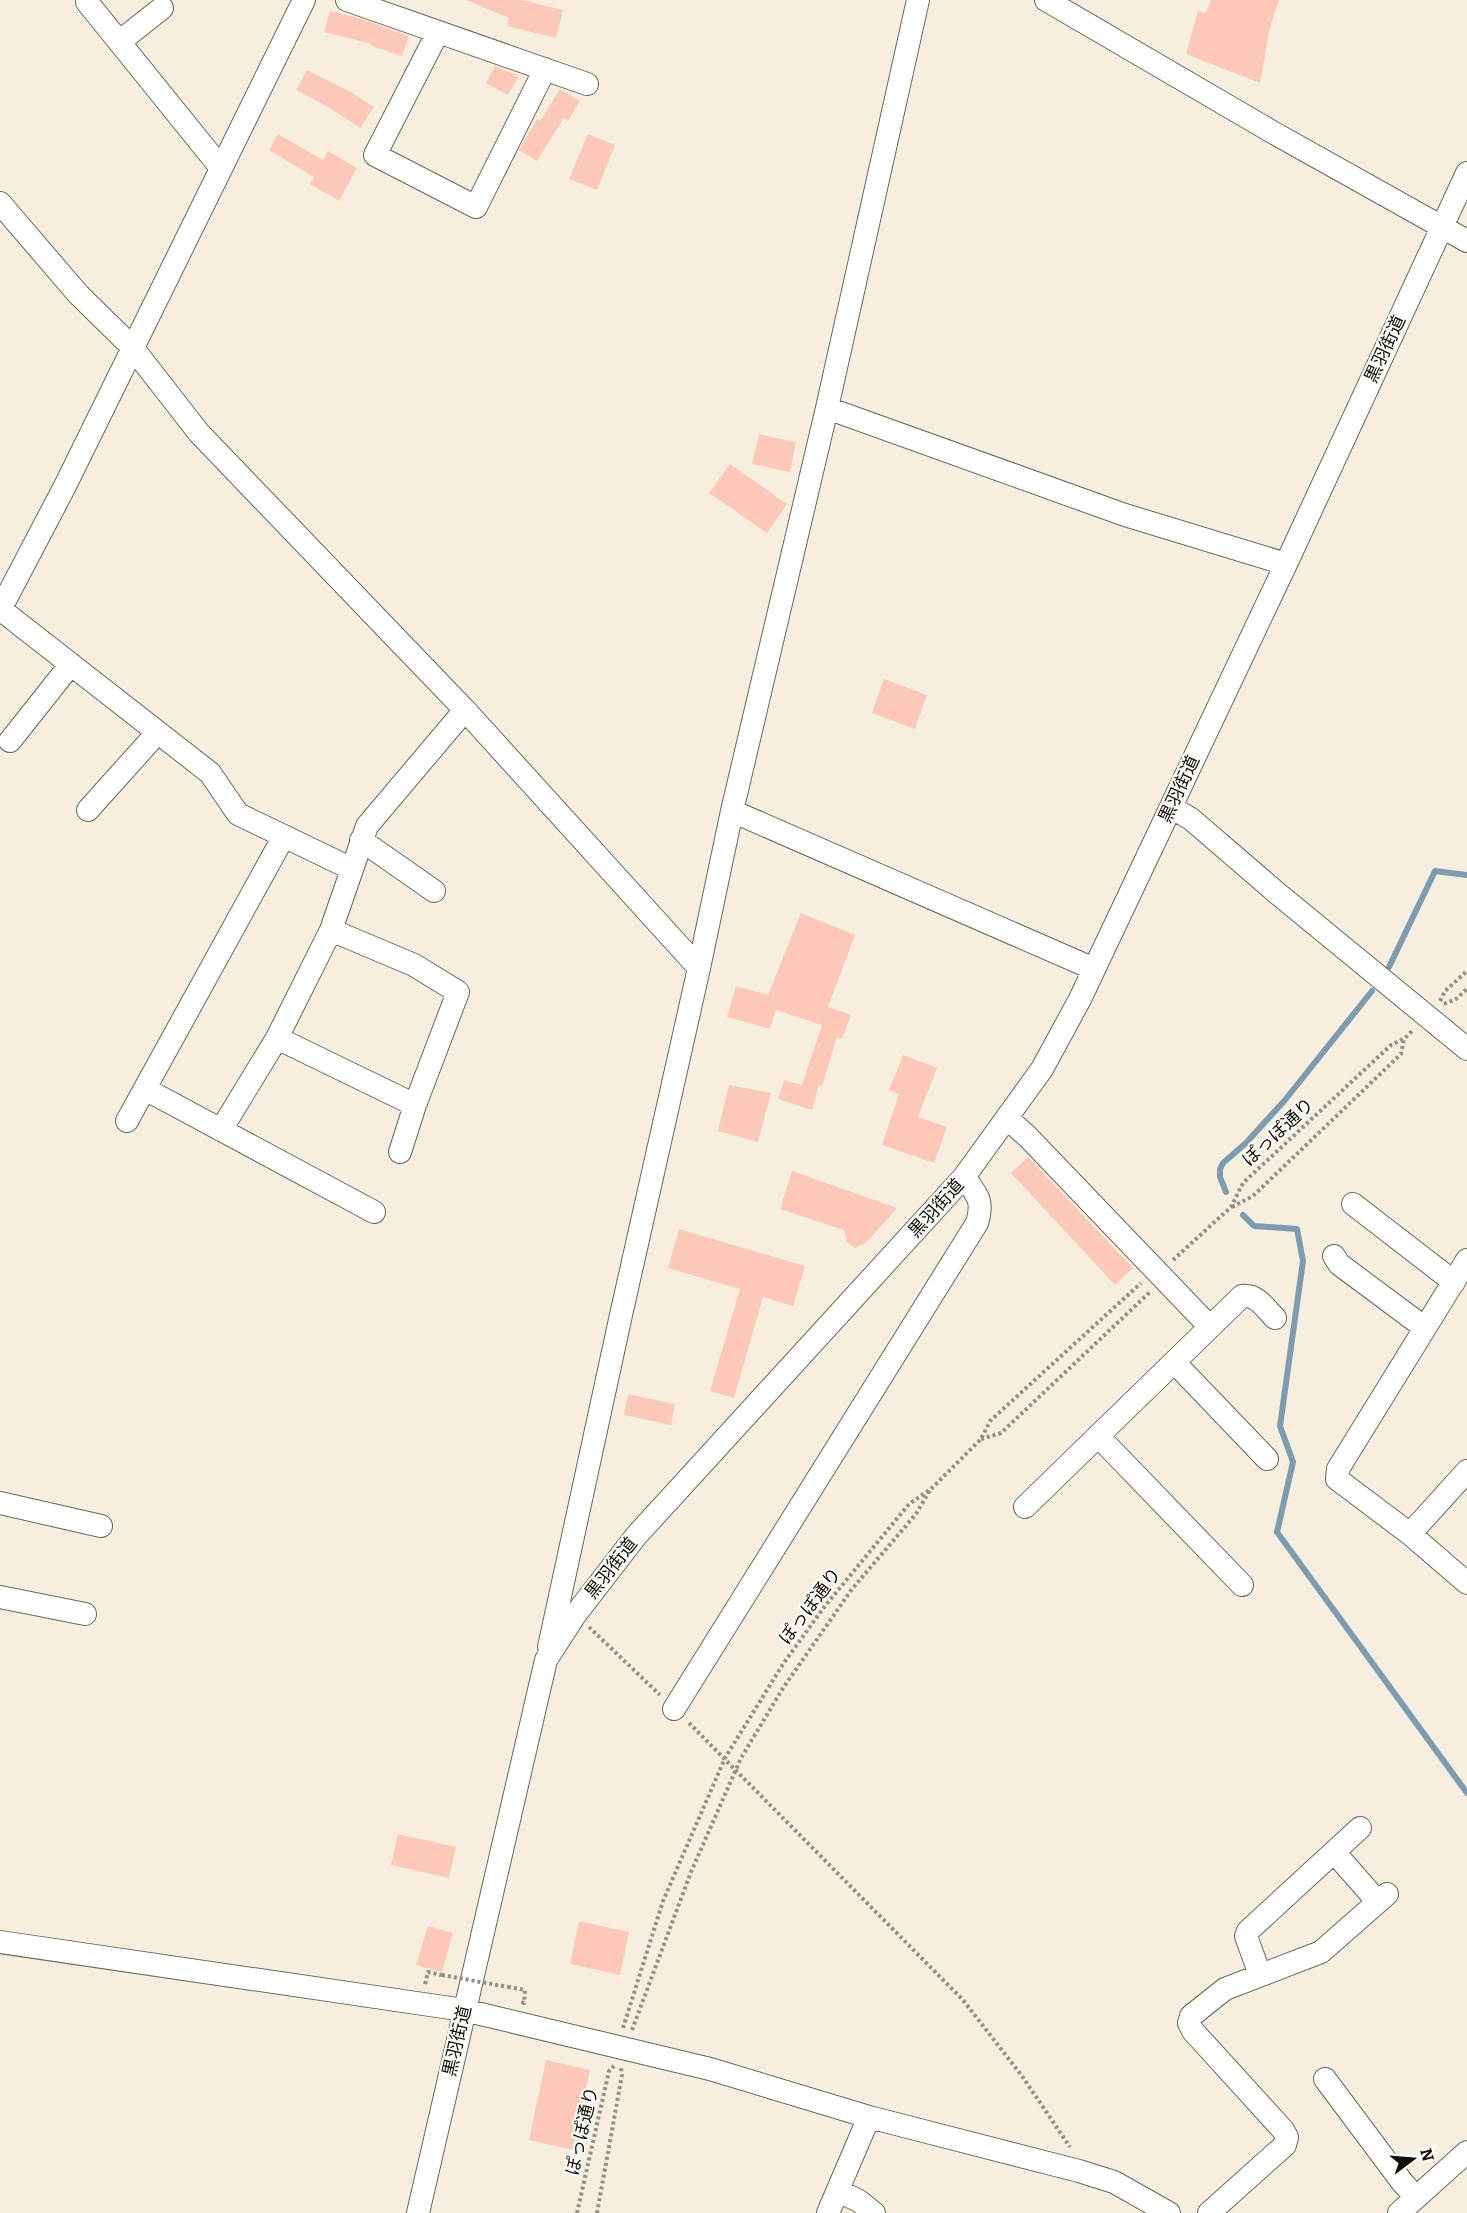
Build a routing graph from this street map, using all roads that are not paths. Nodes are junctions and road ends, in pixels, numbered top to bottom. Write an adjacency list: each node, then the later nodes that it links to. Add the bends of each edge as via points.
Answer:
1 (89, 0): 8 (street)
2 (304, 0): 11 (street)
3 (347, 0): 7 (street)
4 (918, 0): 17 (street)
5 (1046, 0): 14 (street)
6 (162, 8): 8 (street)
7 (438, 32): 9 (street); 9 (street, via 375,155 476,207)
8 (119, 42): 11 (street)
9 (545, 69): 10 (street)
10 (587, 84)
11 (220, 168): 16 (street)
12 (1467, 173): 14 (street, 黒羽街道)
13 (0, 203): 16 (street, via 78,294)
14 (1442, 226): 15 (street); 18 (street, 黒羽街道)
15 (1467, 241)
16 (132, 347): 19 (street); 21 (street, via 199,433)
17 (826, 408): 18 (street, via 1125,515); 26 (street)
18 (1286, 564): 24 (street, 黒羽街道)
19 (0, 610): 20 (street)
20 (71, 664): 22 (street); 23 (street)
21 (465, 710): 28 (street, via 366,826); 32 (street)
22 (158, 732): 25 (street); 27 (street, via 210,773 237,814)
23 (10, 741)
24 (1171, 807): 33 (street, 黒羽街道); 35 (street, via 1191,819)
25 (88, 810)
26 (732, 811): 32 (street); 33 (street)
27 (284, 836): 29 (street); 36 (street)
28 (362, 840): 29 (street); 30 (street)
29 (352, 869): 31 (street)
30 (434, 891)
31 (331, 930): 34 (street); 37 (street, via 414,965 458,992)
32 (699, 968): 63 (street)
33 (1094, 969): 38 (street, 黒羽街道, via 1042,1069)
34 (277, 1038): 37 (street); 40 (street)
35 (1467, 1048)
36 (145, 1089): 39 (street); 40 (street)
37 (415, 1105): 41 (street)
38 (1008, 1119): 42 (street, 黒羽街道); 49 (street)
39 (127, 1121)
40 (221, 1130): 44 (street)
41 (400, 1152)
42 (964, 1177): 63 (street, 黒羽街道, via 636,1536 575,1614); 64 (street, via 981,1209 977,1223)
43 (1353, 1204): 47 (street)
44 (374, 1212)
45 (1334, 1256): 50 (street, via 1339,1264)
46 (1467, 1260): 47 (street)
47 (1454, 1281): 50 (street)
48 (1275, 1318): 49 (street, via 1255,1297 1248,1295 1242,1296)
49 (1210, 1327): 51 (street)
50 (1425, 1328): 58 (street, via 1338,1468 1337,1479)
51 (1175, 1363): 52 (street); 53 (street)
52 (1098, 1436): 56 (street); 60 (street)
53 (1267, 1459)
54 (1467, 1471): 58 (street)
55 (0, 1503): 57 (street)
56 (1025, 1508)
57 (101, 1526)
58 (1410, 1534): 59 (street)
59 (1467, 1583)
60 (1242, 1585)
61 (0, 1597): 62 (street)
62 (85, 1614)
63 (546, 1660): 69 (street, 黒羽街道)
64 (675, 1709)
65 (1360, 1828): 66 (street)
66 (1334, 1852): 68 (street, via 1248,1931 1246,1936); 68 (street, via 1382,1898 1321,1952)
67 (0, 1942): 69 (street)
68 (1260, 1975): 80 (street, via 1225,1989 1197,2009 1189,2023 1287,2137 1285,2145)
69 (464, 2010): 71 (street, via 710,2069); 76 (street, 黒羽街道)
70 (1325, 2079): 74 (street)
71 (869, 2117): 73 (street); 75 (street, via 1114,2182)
72 (1464, 2160): 74 (street)
73 (838, 2191): 77 (street); 78 (street)
74 (1416, 2197): 81 (street)
75 (1136, 2204): 79 (street)
76 (418, 2213)
77 (828, 2213)
78 (874, 2213)
79 (1169, 2213)
80 (1209, 2213)
81 (1399, 2213)

